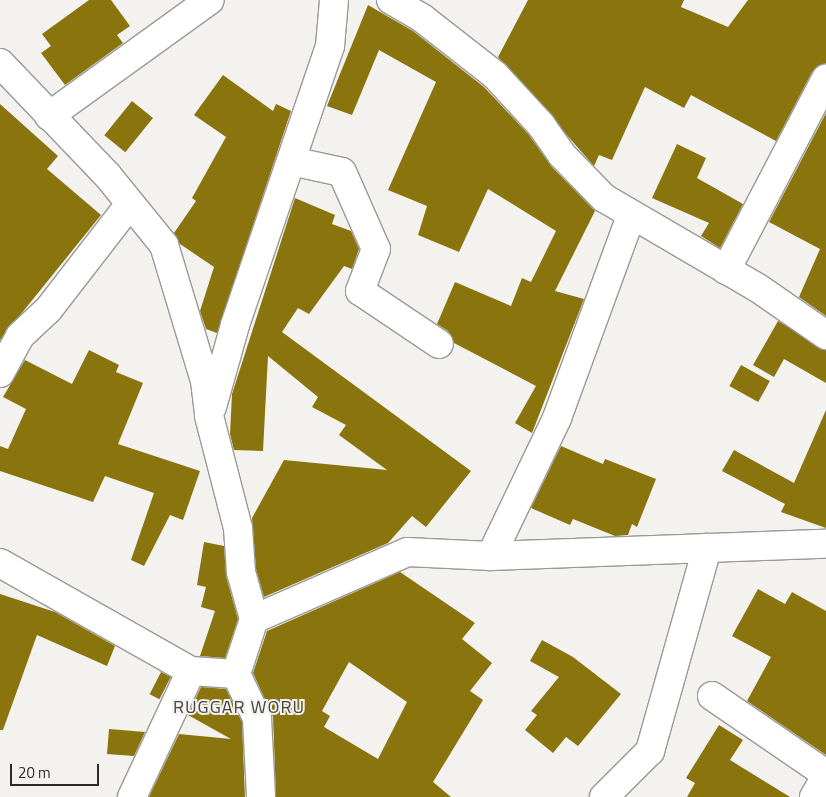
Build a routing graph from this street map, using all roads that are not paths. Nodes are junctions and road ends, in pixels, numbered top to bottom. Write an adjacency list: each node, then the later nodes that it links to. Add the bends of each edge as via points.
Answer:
1 (210, 0): 6 (street)
2 (334, 0): 7 (street, via 330,46)
3 (391, 0): 9 (street, via 422,18 495,75 541,126 562,156 604,198)
4 (0, 63): 6 (street)
5 (826, 79): 10 (street)
6 (49, 116): 8 (street)
7 (291, 161): 12 (street, via 342,172 376,249 360,291); 14 (street, via 235,325)
8 (130, 204): 13 (street, via 48,310 20,336); 14 (street, via 164,245 205,381)
9 (630, 216): 10 (street); 17 (street, via 557,418)
10 (726, 270): 11 (street)
11 (826, 335)
12 (438, 344)
13 (0, 373)
14 (210, 416): 19 (street, via 232,502 241,572)
15 (826, 544): 16 (street)
16 (707, 548): 17 (street); 26 (street, via 650,751)
17 (491, 556): 19 (street, via 408,552)
18 (0, 563): 20 (street)
19 (254, 619): 21 (street)
20 (191, 671): 21 (street); 24 (street)
21 (236, 674): 25 (street, via 257,718)
22 (712, 696): 23 (street)
23 (826, 775): 27 (street)
24 (132, 797)
25 (261, 797)
26 (604, 797)
27 (814, 797)

